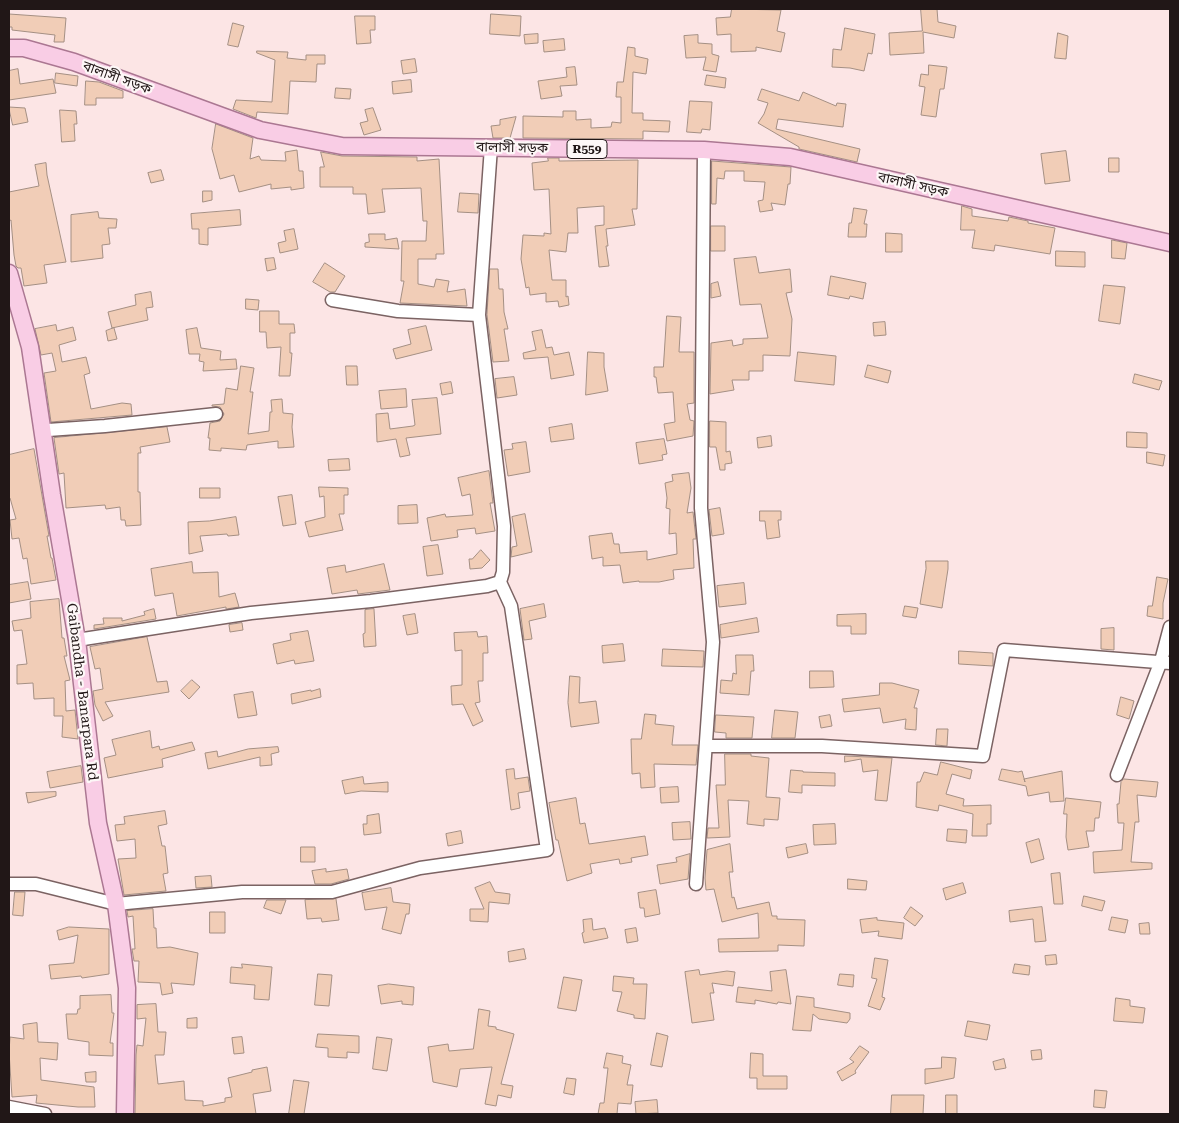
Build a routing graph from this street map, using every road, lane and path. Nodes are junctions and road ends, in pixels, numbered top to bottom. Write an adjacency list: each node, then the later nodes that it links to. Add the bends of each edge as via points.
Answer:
1 (9, 48): 2 (main road, বালাসী সড়ক / R559, via 24,48 74,62 260,130 342,146)
2 (491, 147): 3 (main road, বালাসী সড়ক / R559); 7 (street)
3 (704, 150): 4 (main road, বালাসী সড়ক / R559, via 790,157); 14 (street, via 701,508 713,642)
4 (1170, 243)
5 (9, 273): 9 (main road, Gaibandha - Banarpara Rd, via 30,347)
6 (332, 300): 7 (street, via 398,311)
7 (478, 315): 10 (street, via 504,526)
8 (216, 414): 9 (street, via 57,430)
9 (42, 427): 12 (main road, Gaibandha - Banarpara Rd)
10 (500, 582): 12 (street, via 370,601 251,613); 18 (street, via 511,606 547,850 420,868 332,892 242,892)
11 (1170, 627): 13 (street)
12 (77, 640): 18 (main road, Gaibandha - Banarpara Rd, via 98,823)
13 (1166, 662): 14 (street, via 1004,650 983,756 822,746); 15 (street)
14 (706, 746): 17 (street)
15 (1117, 775)
16 (9, 884): 18 (street, via 36,884)
17 (696, 884)
18 (116, 904): 21 (main road, Gaibandha - Banarpara Rd, via 127,988)
19 (9, 1107): 20 (street)
20 (44, 1114)
21 (125, 1114)

